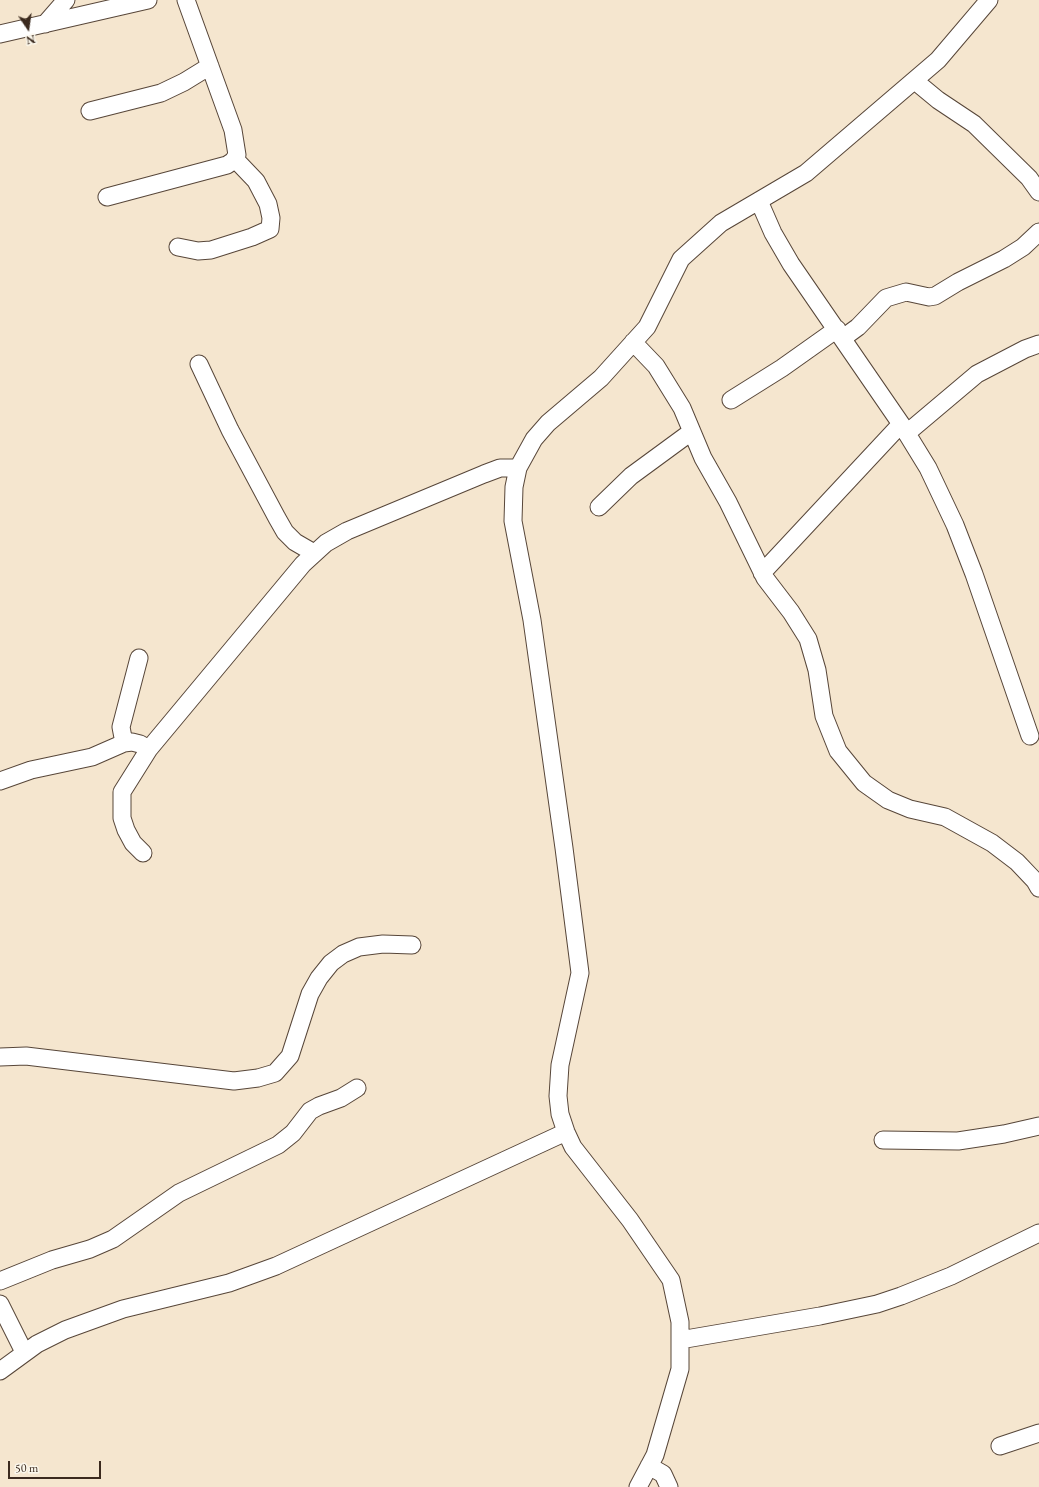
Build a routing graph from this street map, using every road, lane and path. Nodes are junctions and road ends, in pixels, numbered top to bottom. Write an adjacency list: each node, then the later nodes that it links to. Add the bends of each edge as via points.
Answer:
1 (66, 0): 5 (street)
2 (148, 0): 5 (street)
3 (186, 0): 7 (street)
4 (989, 0): 8 (street, via 938,60)
5 (45, 24): 6 (street)
6 (0, 34)
7 (210, 66): 9 (street, via 160,93); 10 (street, via 233,130 237,150)
8 (915, 80): 11 (street, via 938,100 974,124 1029,178); 13 (street, via 806,173)
9 (90, 111)
10 (235, 158): 12 (street, via 227,165); 15 (street, via 256,181 268,204 270,229 211,250)
11 (1039, 192)
12 (107, 197)
13 (759, 201): 16 (street, via 773,233 791,264); 17 (street, via 722,224 681,259 647,327)
14 (1039, 232): 16 (street, via 1023,247 1004,259 935,296 906,292 886,298 858,327)
15 (178, 247)
16 (840, 334): 20 (street); 21 (street)
17 (633, 342): 22 (street, via 656,366 682,408); 23 (street, via 601,378 548,423)
18 (1039, 344): 21 (street, via 977,374)
19 (199, 364): 25 (street, via 230,430 285,532 295,542)
20 (732, 400)
21 (904, 428): 26 (street); 28 (street, via 928,468 955,525)
22 (691, 432): 24 (street, via 631,476); 26 (street)
23 (518, 468): 25 (street, via 500,468 347,531); 38 (street, via 514,487 513,521 532,620 580,973 560,1065 558,1096)
24 (599, 507)
25 (314, 553): 30 (street, via 251,625)
26 (762, 573): 33 (street, via 808,639 831,739 864,783 888,800 910,809 945,817 992,843 1017,862)
27 (139, 658): 29 (street, via 121,727)
28 (1030, 736)
29 (124, 743): 30 (street, via 140,744); 31 (street, via 92,757 31,770)
30 (149, 750): 32 (street, via 122,792 121,800 126,830 133,843)
31 (0, 781)
32 (143, 853)
33 (1039, 888)
34 (412, 945): 35 (street, via 383,944 359,947 331,963 318,978 310,994 290,1056 275,1073 258,1078 234,1081 26,1056)
35 (0, 1057)
36 (357, 1088): 41 (street, via 310,1111 293,1133 278,1145 179,1193 113,1239)
37 (1039, 1126): 39 (street, via 958,1141)
38 (566, 1132): 43 (street, via 573,1147 630,1220 671,1280 680,1322); 44 (street, via 276,1266 229,1283 123,1309 65,1330)
39 (883, 1140)
40 (1039, 1233): 43 (street, via 951,1276 877,1304)
41 (0, 1281)
42 (0, 1304): 44 (street)
43 (680, 1340): 48 (street, via 680,1369 655,1455)
44 (24, 1352): 45 (street)
45 (0, 1371)
46 (1039, 1433): 47 (street)
47 (1000, 1446)
48 (649, 1466): 49 (street); 50 (street, via 663,1474)
49 (638, 1487)
50 (669, 1487)

